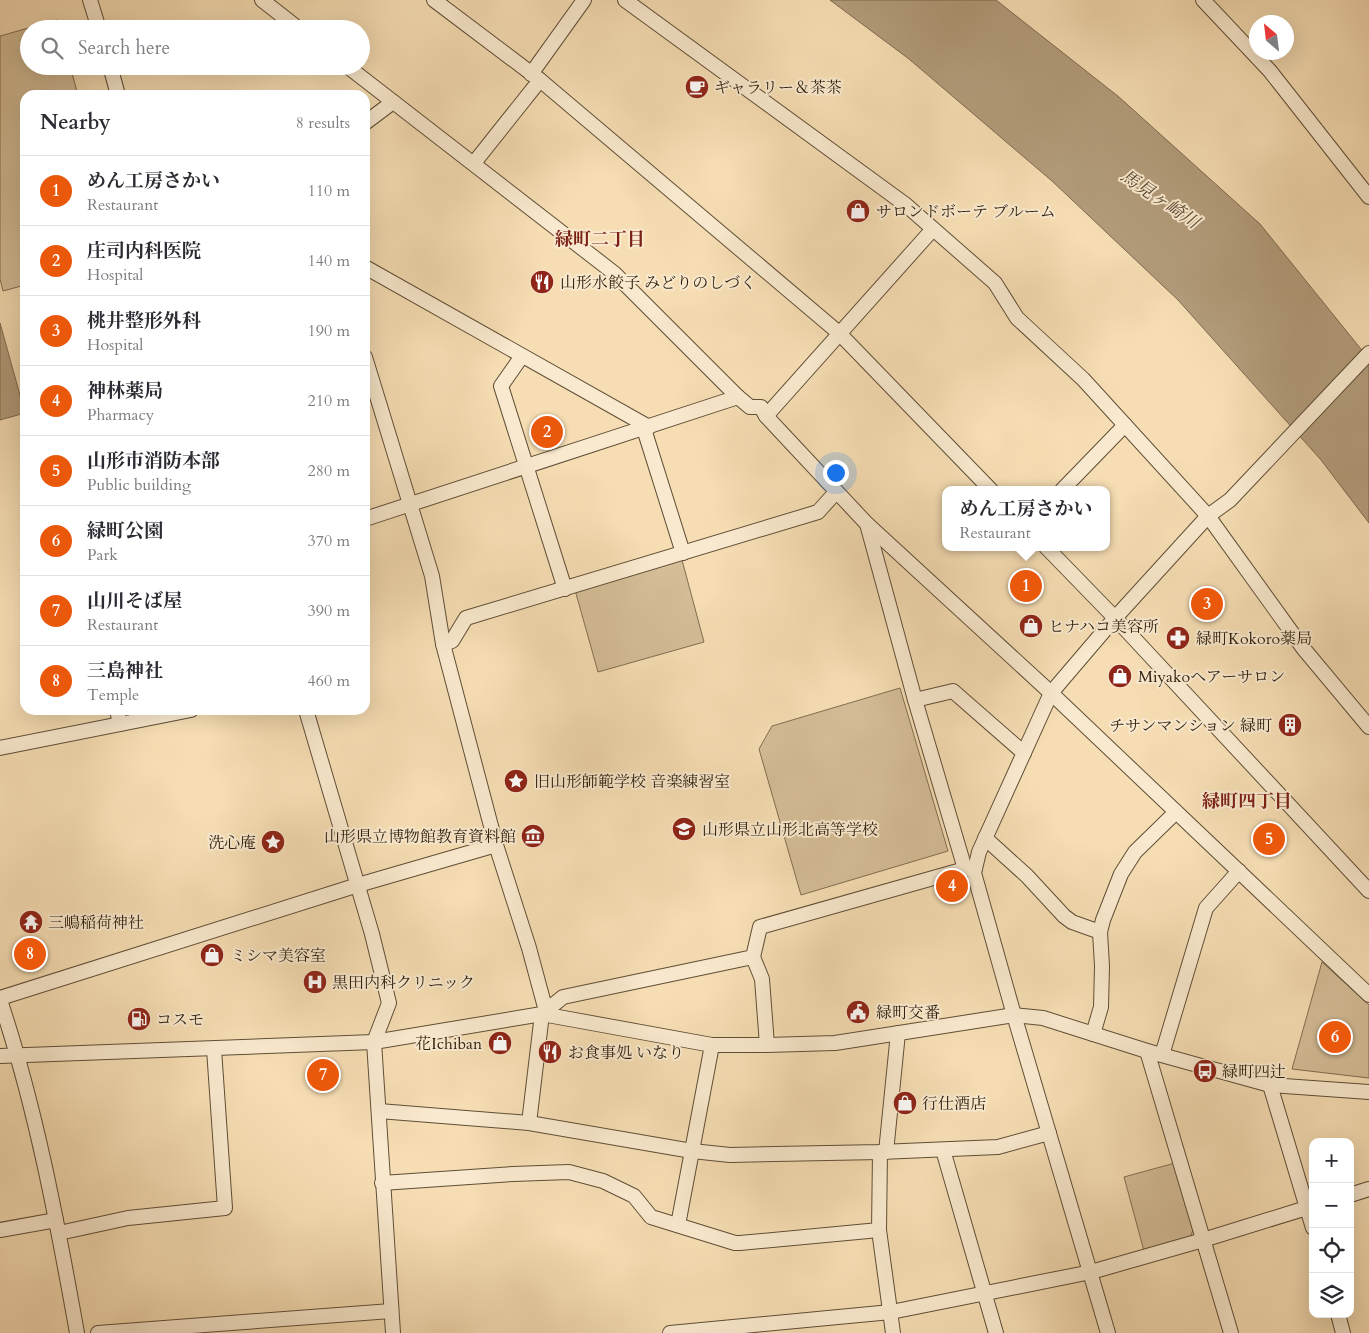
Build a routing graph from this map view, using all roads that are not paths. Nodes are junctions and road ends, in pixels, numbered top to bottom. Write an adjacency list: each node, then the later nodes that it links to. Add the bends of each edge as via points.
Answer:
1 (90, 0): 7 (street)
2 (262, 0): 8 (street)
3 (434, 0): 11 (street)
4 (584, 0): 11 (street)
5 (625, 0): 17 (street, via 906,205)
6 (1203, 0): 16 (street, via 1270,71)
7 (96, 20)
8 (288, 20)
9 (112, 75): 12 (street)
10 (358, 75): 13 (street)
11 (535, 77): 15 (street); 19 (street)
12 (117, 90)
13 (393, 102): 14 (street); 15 (street)
14 (370, 119)
15 (474, 163): 23 (street, via 614,273)
16 (1369, 197)
17 (933, 229): 19 (street); 25 (street, via 996,283 1017,318 1083,379)
18 (370, 270): 21 (street)
19 (839, 333): 24 (street); 28 (street)
20 (1369, 354): 32 (street, via 1230,500)
21 (522, 356): 26 (street); 27 (street, via 501,386)
22 (370, 373): 31 (street)
23 (738, 397): 24 (street, via 750,407 760,407); 26 (street)
24 (766, 416): 30 (street)
25 (1125, 425): 29 (street); 32 (street)
26 (646, 428): 27 (street); 36 (street)
27 (526, 466): 31 (street); 37 (street)
28 (987, 486)
29 (1066, 486)
30 (836, 492): 34 (street); 36 (street, via 818,512)
31 (410, 504): 33 (street); 39 (street, via 432,576)
32 (1208, 516): 38 (street); 46 (street, via 1303,648)
33 (370, 517)
34 (867, 524): 40 (street); 41 (street)
35 (1050, 551): 38 (street)
36 (683, 553): 37 (street)
37 (565, 589): 39 (street, via 466,618 452,641)
38 (1115, 618): 40 (street); 55 (street)
39 (443, 644): 51 (street)
40 (1051, 693): 48 (street); 49 (street)
41 (915, 700): 48 (street, via 953,691); 52 (street)
42 (117, 715): 45 (street)
43 (166, 715): 45 (street)
44 (307, 715): 54 (street)
45 (120, 724): 47 (street)
46 (1369, 727)
47 (0, 748)
48 (1024, 753): 50 (street)
49 (1176, 812): 53 (street); 56 (street, via 1135,852 1121,874)
50 (985, 838): 52 (street); 56 (street, via 1064,916)
51 (496, 845): 54 (street); 60 (street, via 529,948)
52 (970, 869): 57 (street, via 760,927); 61 (street, via 974,873)
53 (1239, 871): 58 (street); 70 (street, via 1206,908)
54 (358, 885): 59 (street); 64 (street, via 389,1003)
55 (1369, 891)
56 (1100, 932): 63 (street, via 1101,1008)
57 (753, 957): 60 (street, via 563,997); 66 (street, via 762,979)
58 (1369, 995)
59 (0, 999): 69 (street)
60 (544, 1013): 64 (street); 65 (street); 75 (street)
61 (1014, 1015): 62 (street); 63 (street, via 1043,1018); 76 (street)
62 (898, 1033): 66 (street, via 835,1043); 79 (street)
63 (1093, 1034): 68 (street)
64 (374, 1042): 67 (street); 74 (street)
65 (712, 1045): 66 (street); 78 (street)
66 (767, 1045)
67 (214, 1049): 69 (street); 86 (street, via 225,1208)
68 (1148, 1051): 70 (street); 89 (street)
69 (18, 1055): 71 (street); 86 (street)
70 (1162, 1055): 72 (street)
71 (0, 1056)
72 (1270, 1085): 73 (street); 83 (street)
73 (1369, 1092)
74 (379, 1111): 75 (street); 80 (street)
75 (529, 1123): 78 (street)
76 (1049, 1133): 77 (street, via 998,1147); 90 (street)
77 (943, 1150): 79 (street); 91 (street)
78 (692, 1151): 79 (street, via 730,1156); 85 (street)
79 (883, 1152): 88 (street)
80 (382, 1183): 85 (street, via 569,1172 603,1180 634,1196 651,1217); 92 (street)
81 (1369, 1190): 82 (street)
82 (1354, 1194)
83 (1309, 1204)
84 (1309, 1207): 89 (street)
85 (678, 1225): 88 (street, via 740,1243)
86 (57, 1226): 87 (street); 95 (street)
87 (0, 1230)
88 (879, 1230): 93 (street)
89 (1203, 1240): 90 (street); 102 (street)
90 (1091, 1272): 91 (street); 101 (street)
91 (984, 1294): 93 (street); 100 (street)
92 (391, 1311): 96 (street); 97 (street)
93 (892, 1312): 98 (street); 99 (street)
94 (1339, 1318): 103 (street)
95 (77, 1333)
96 (98, 1333)
97 (393, 1333)
98 (670, 1333)
99 (894, 1333)
100 (996, 1333)
101 (1108, 1333)
102 (1231, 1333)
103 (1343, 1333)

